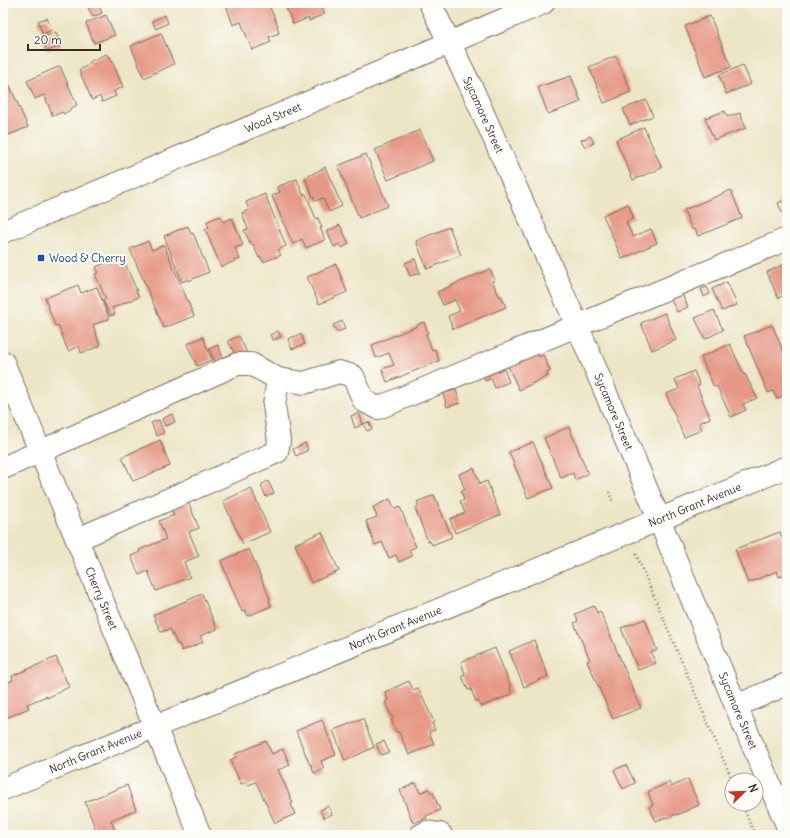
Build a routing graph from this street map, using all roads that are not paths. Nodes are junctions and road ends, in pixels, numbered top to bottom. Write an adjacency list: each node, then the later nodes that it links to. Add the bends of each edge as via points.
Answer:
1 (430, 3): 3 (street, Sycamore Street)
2 (543, 3): 3 (street, Wood Street)
3 (449, 42): 4 (street, Wood Street); 6 (street, Sycamore Street)
4 (3, 232)
5 (787, 239): 6 (street)
6 (577, 325): 8 (street, via 378,408 364,401 353,376 339,372 304,383); 12 (street, Sycamore Street)
7 (3, 362): 9 (street, Cherry Street)
8 (278, 379): 9 (street, via 251,364 238,364); 13 (street, via 274,405 279,441 277,452)
9 (40, 452): 11 (street); 13 (street, Cherry Street)
10 (787, 467): 12 (street, North Grant Avenue)
11 (3, 468)
12 (659, 520): 15 (street, Sycamore Street); 16 (street, North Grant Avenue)
13 (78, 539): 16 (street, Cherry Street)
14 (787, 684): 15 (street)
15 (736, 706): 17 (street, Sycamore Street)
16 (155, 727): 18 (street, North Grant Avenue); 20 (street, Cherry Street)
17 (779, 784): 19 (street, Sycamore Street)
18 (3, 789)
19 (787, 825)
20 (200, 835)
21 (421, 835): 22 (street, via 427,832)
22 (441, 835)

